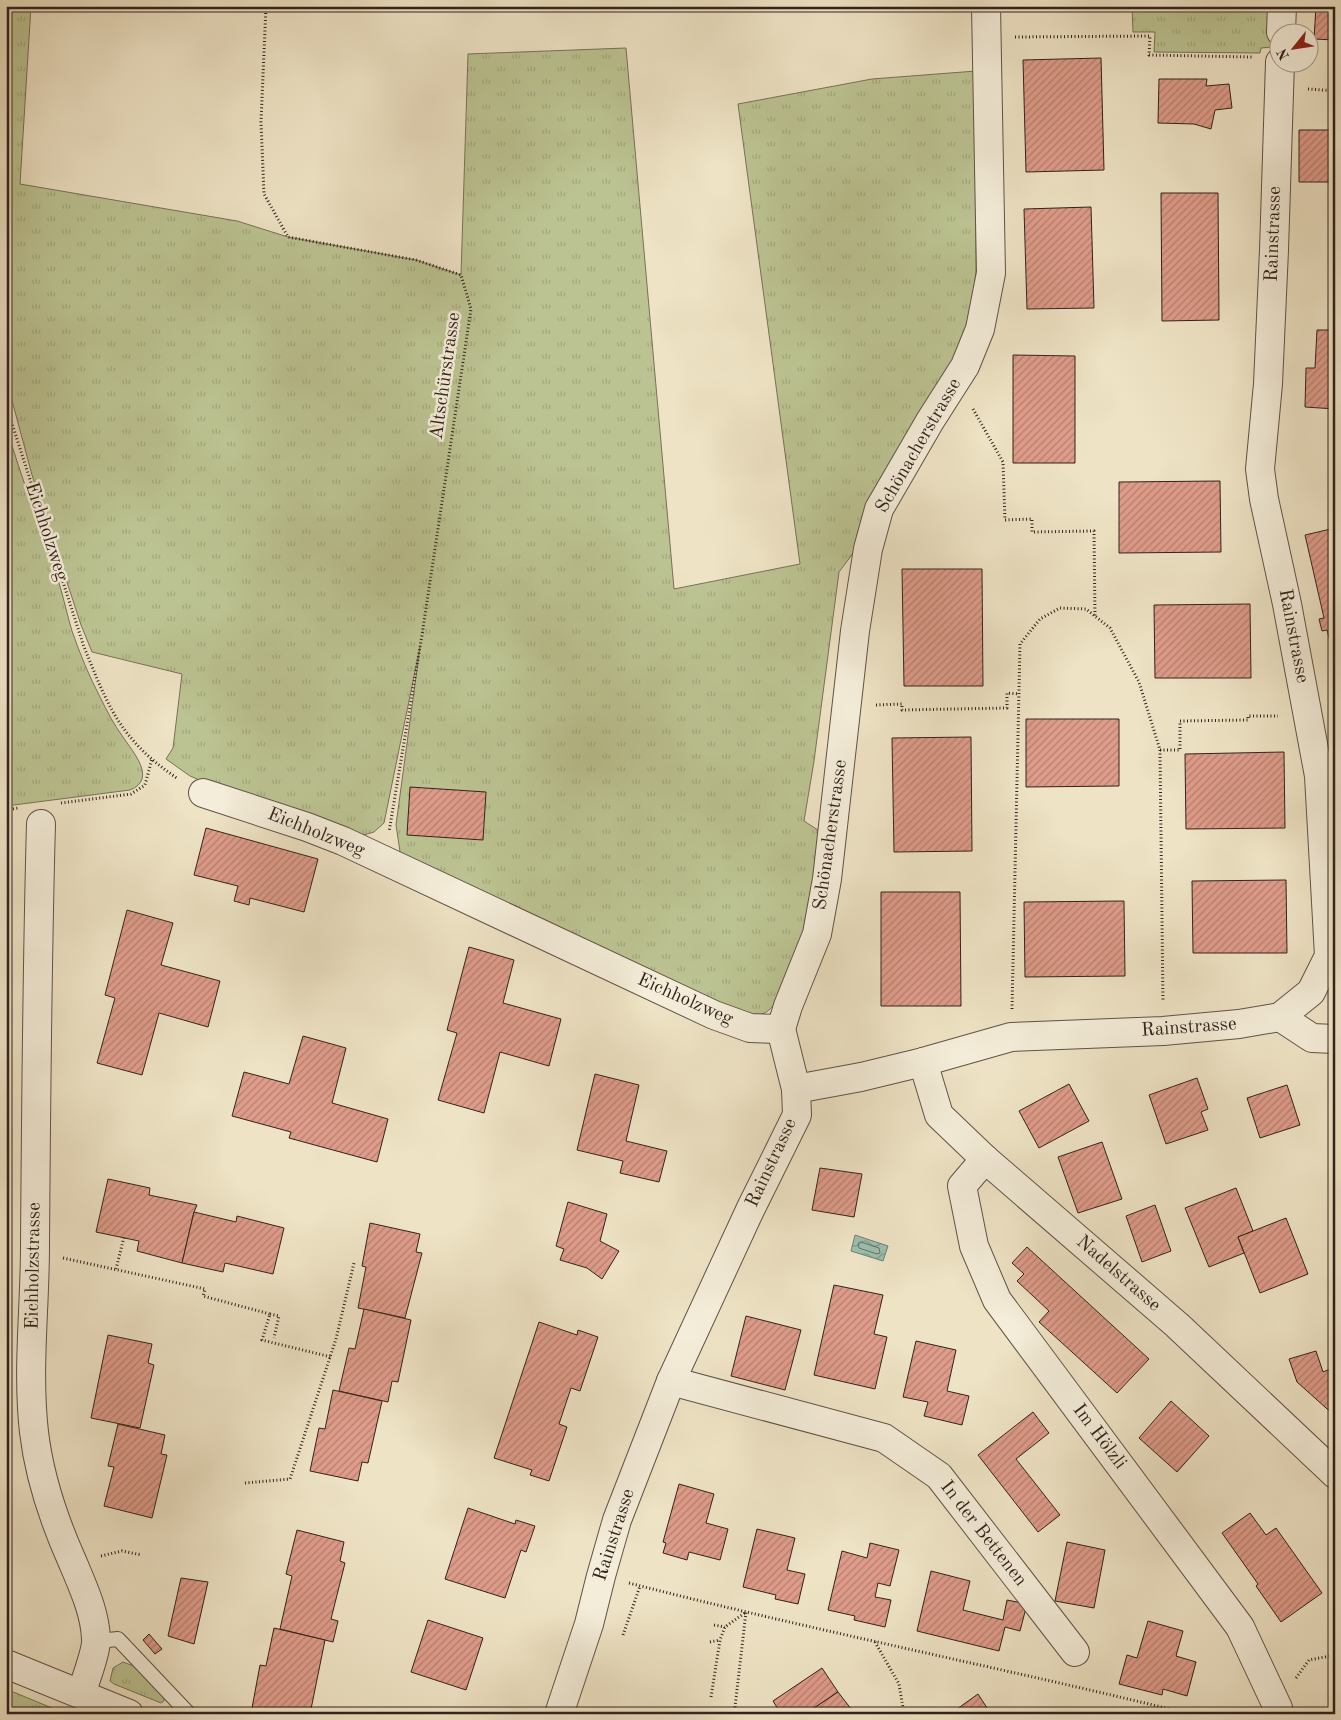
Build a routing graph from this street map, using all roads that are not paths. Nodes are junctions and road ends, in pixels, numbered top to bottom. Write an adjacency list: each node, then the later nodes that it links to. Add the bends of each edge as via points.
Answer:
1 (986, 6): 8 (street, Schönacherstrasse, via 991,273 980,329 965,366 879,509 868,549 855,631 827,879 817,934)
2 (1282, 6): 3 (street)
3 (1281, 22)
4 (1270, 72): 7 (street, Rainstrasse, via 1273,279 1260,468 1320,776 1329,956 1311,992)
5 (203, 792): 8 (street, Eichholzweg, via 343,841 714,1015 750,1028)
6 (41, 824): 15 (street, Eichholzstrasse, via 31,1365 34,1432 48,1497 84,1588)
7 (1280, 1017): 9 (street, via 1312,1038); 10 (street, Rainstrasse, via 1163,1031 1011,1037)
8 (781, 1029): 11 (street)
9 (1335, 1038)
10 (923, 1062): 11 (street, Rainstrasse); 12 (street, Nadelstrasse, via 939,1115)
11 (796, 1089): 13 (street, Rainstrasse, via 797,1115)
12 (985, 1159): 14 (street, Nadelstrasse, via 1177,1325); 19 (street, Im Hölzli, via 962,1186 974,1246 997,1300 1240,1627)
13 (671, 1381): 16 (street, In der Bettenen, via 884,1438 939,1476); 22 (street, Rainstrasse, via 616,1520 589,1624)
14 (1335, 1474)
15 (97, 1641): 18 (street, Eichholzstrasse); 21 (lane, via 118,1639)
16 (1075, 1652)
17 (6, 1664): 18 (street)
18 (81, 1694): 20 (street)
19 (1278, 1708)
20 (129, 1714)
21 (189, 1714)
22 (559, 1714)

